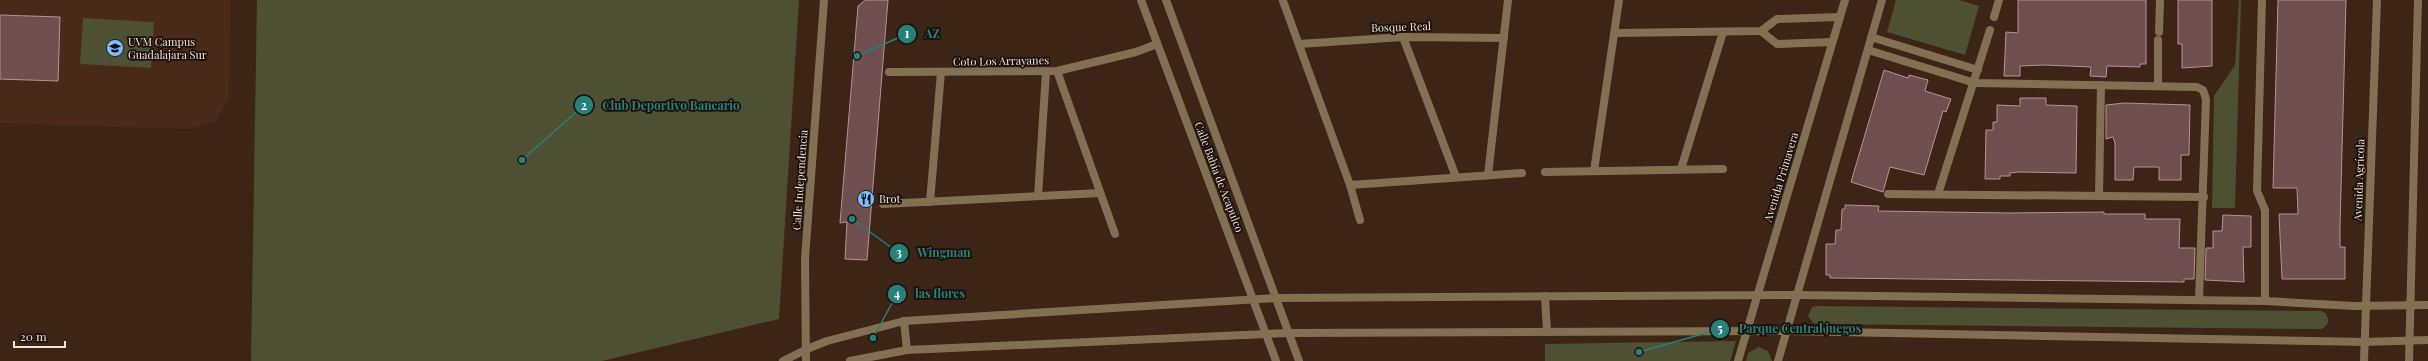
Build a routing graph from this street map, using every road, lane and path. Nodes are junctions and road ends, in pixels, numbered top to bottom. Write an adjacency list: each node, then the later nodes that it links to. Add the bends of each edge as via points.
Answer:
1 (824, 0): 72 (street, Calle Independencia, via 805,259)
2 (1140, 0): 24 (street, Calle Bahía de Acapulco)
3 (1166, 0): 56 (street, Calle Bahía de Acapulco)
4 (1508, 0): 22 (street)
5 (1619, 0): 19 (street)
6 (1845, 0): 14 (street, Avenida Primavera)
7 (1882, 0): 21 (street)
8 (1999, 0): 15 (street)
9 (2160, 0): 34 (street)
10 (2262, 0): 59 (street, via 2257,191 2265,210)
11 (2377, 0): 61 (street, Avenida Agrícola)
12 (2418, 0): 62 (street)
13 (1283, 1): 25 (street)
14 (1840, 17): 17 (street, via 1777,19); 23 (street, Avenida Primavera)
15 (1994, 17)
16 (1990, 30): 27 (street)
17 (1761, 31): 18 (street); 23 (street, via 1777,44)
18 (1723, 32): 19 (street); 35 (street)
19 (1615, 33): 37 (street)
20 (1403, 37): 22 (street, Bosque Real); 25 (street, Bosque Real); 41 (street)
21 (1872, 37): 26 (street); 27 (street)
22 (1504, 38): 40 (street)
23 (1832, 42): 53 (street, Avenida Primavera)
24 (1157, 44): 28 (street, Coto Los Arrayanes, via 1136,52); 57 (street, Calle Bahía de Acapulco)
25 (1299, 44): 42 (street)
26 (1868, 50): 32 (street); 54 (street)
27 (1978, 70): 32 (street)
28 (1057, 71): 31 (street, Coto Los Arrayanes); 43 (street)
29 (889, 72): 30 (street, Coto Los Arrayanes)
30 (941, 72): 31 (street, Coto Los Arrayanes); 49 (street)
31 (1046, 72): 46 (street)
32 (1975, 83): 33 (street); 45 (street)
33 (2101, 85): 34 (street); 47 (street)
34 (2158, 86): 48 (street, via 2197,87 2203,90 2206,98)
35 (1681, 169): 36 (street); 37 (street)
36 (1722, 169)
37 (1594, 171): 38 (street)
38 (1545, 172)
39 (1522, 173): 40 (street)
40 (1488, 175): 41 (street)
41 (1456, 177): 42 (street)
42 (1350, 185): 51 (street)
43 (1100, 193): 46 (street); 52 (street)
44 (1888, 194): 45 (street)
45 (1938, 194): 47 (street)
46 (1038, 196): 49 (street)
47 (2099, 196): 48 (street)
48 (2204, 197): 58 (street)
49 (930, 202): 50 (street)
50 (883, 204)
51 (1360, 220)
52 (1115, 234)
53 (1757, 295): 54 (street); 55 (street); 64 (street, Avenida Primavera)
54 (1797, 295): 58 (street); 65 (street)
55 (1545, 296): 56 (street); 66 (street)
56 (1276, 298): 57 (street); 67 (street, Calle Bahía de Acapulco)
57 (1253, 299): 63 (street); 68 (street, Calle Bahía de Acapulco)
58 (2200, 300): 59 (street)
59 (2266, 301): 61 (street)
60 (2428, 305): 62 (street)
61 (2365, 306): 62 (street); 71 (street, Avenida Agrícola)
62 (2411, 306): 70 (street)
63 (904, 321): 72 (street, via 827,341); 73 (street)
64 (1747, 331): 65 (street); 66 (street); 79 (street, Avenida Primavera)
65 (1787, 331): 71 (street); 80 (street)
66 (1547, 332): 67 (street)
67 (1288, 333): 68 (street); 78 (street, Calle Bahía de Acapulco)
68 (1266, 334): 73 (street); 77 (street, Calle Bahía de Acapulco)
69 (2428, 340): 70 (street)
70 (2410, 341): 71 (street); 82 (street)
71 (2364, 342): 81 (street, Avenida Agrícola)
72 (807, 349): 74 (street); 75 (street, Calle Independencia)
73 (907, 350): 76 (street)
74 (783, 361)
75 (806, 361)
76 (850, 361)
77 (1276, 361)
78 (1299, 361)
79 (1738, 361)
80 (1778, 361)
81 (2364, 361)
82 (2409, 361)

